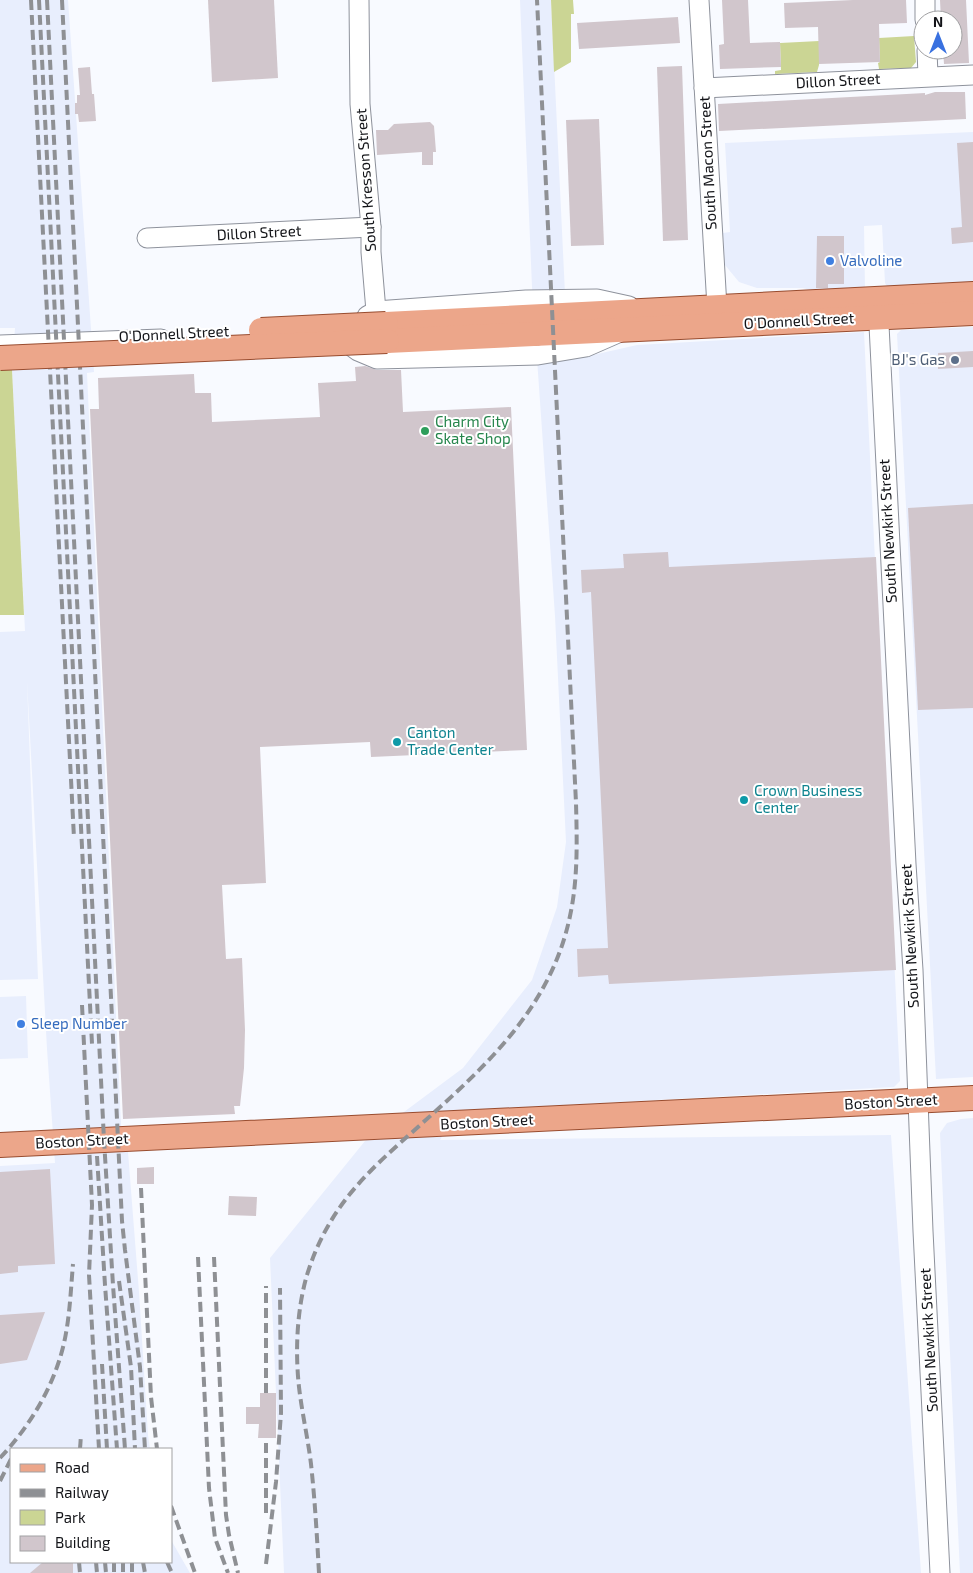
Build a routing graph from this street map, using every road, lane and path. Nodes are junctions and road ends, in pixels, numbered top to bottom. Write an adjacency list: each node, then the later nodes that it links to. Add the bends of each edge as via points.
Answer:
1 (359, 0): 7 (street, South Kresson Street, via 360,104)
2 (699, 0): 6 (street, South Macon Street)
3 (927, 60): 5 (street)
4 (973, 75): 5 (street, Dillon Street)
5 (928, 76): 6 (street, Dillon Street)
6 (704, 88): 12 (street, South Macon Street)
7 (371, 227): 8 (street, Dillon Street); 13 (street, South Kresson Street, via 371,252)
8 (147, 238)
9 (973, 294): 10 (main road, O'Donnell Street)
10 (878, 308): 11 (main road, O'Donnell Street); 12 (main road, O'Donnell Street); 18 (street, South Newkirk Street)
11 (973, 313)
12 (716, 316): 13 (main road, O'Donnell Street, via 625,330); 13 (main road, O'Donnell Street, via 651,310)
13 (382, 334): 14 (street, O'Donnell Street, via 342,330); 14 (street, O'Donnell Street, via 358,351 341,338); 15 (main road, O'Donnell Street, bridge); 16 (main road, O'Donnell Street, bridge)
14 (325, 335): 15 (street, O'Donnell Street)
15 (0, 343)
16 (0, 358)
17 (973, 1098): 18 (main road, Boston Street)
18 (919, 1100): 19 (main road, Boston Street); 20 (street, South Newkirk Street)
19 (0, 1144)
20 (940, 1573)

